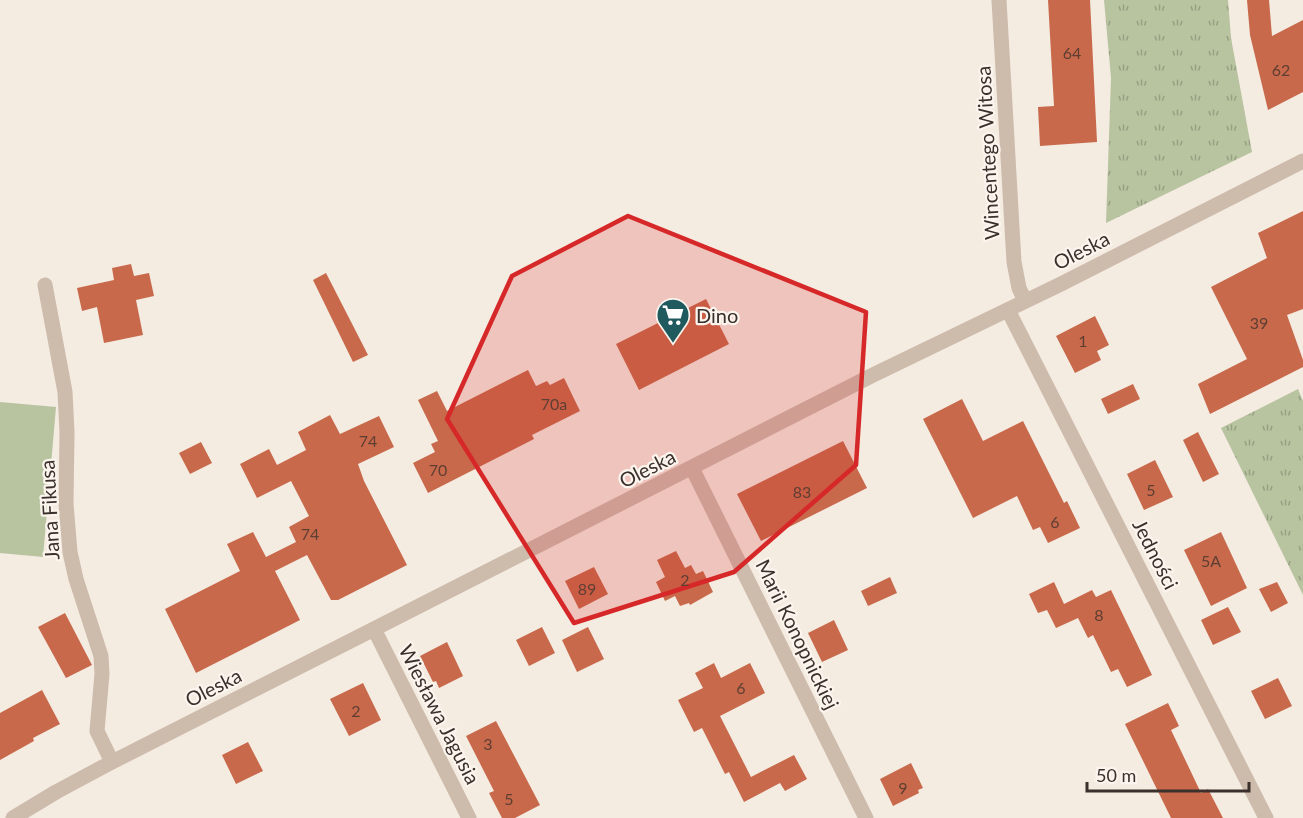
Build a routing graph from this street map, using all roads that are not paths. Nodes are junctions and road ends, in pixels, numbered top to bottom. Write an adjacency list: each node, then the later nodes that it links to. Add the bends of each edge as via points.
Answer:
1 (999, 0): 4 (street, Wincentego Witosa, via 1014,262)
2 (1303, 161): 4 (street, Oleska)
3 (45, 285): 8 (street, Jana Fikusa, via 65,392 70,552 101,656 97,731)
4 (1025, 301): 5 (street, Oleska)
5 (1008, 310): 6 (street, Oleska); 12 (street, Jedności)
6 (692, 468): 7 (street, Oleska); 11 (street, Marii Konopnickiej)
7 (374, 629): 8 (street, Oleska); 10 (street, Wiesława Jagusia)
8 (112, 762): 9 (street, Oleska)
9 (13, 818)
10 (469, 818)
11 (866, 818)
12 (1266, 818)

